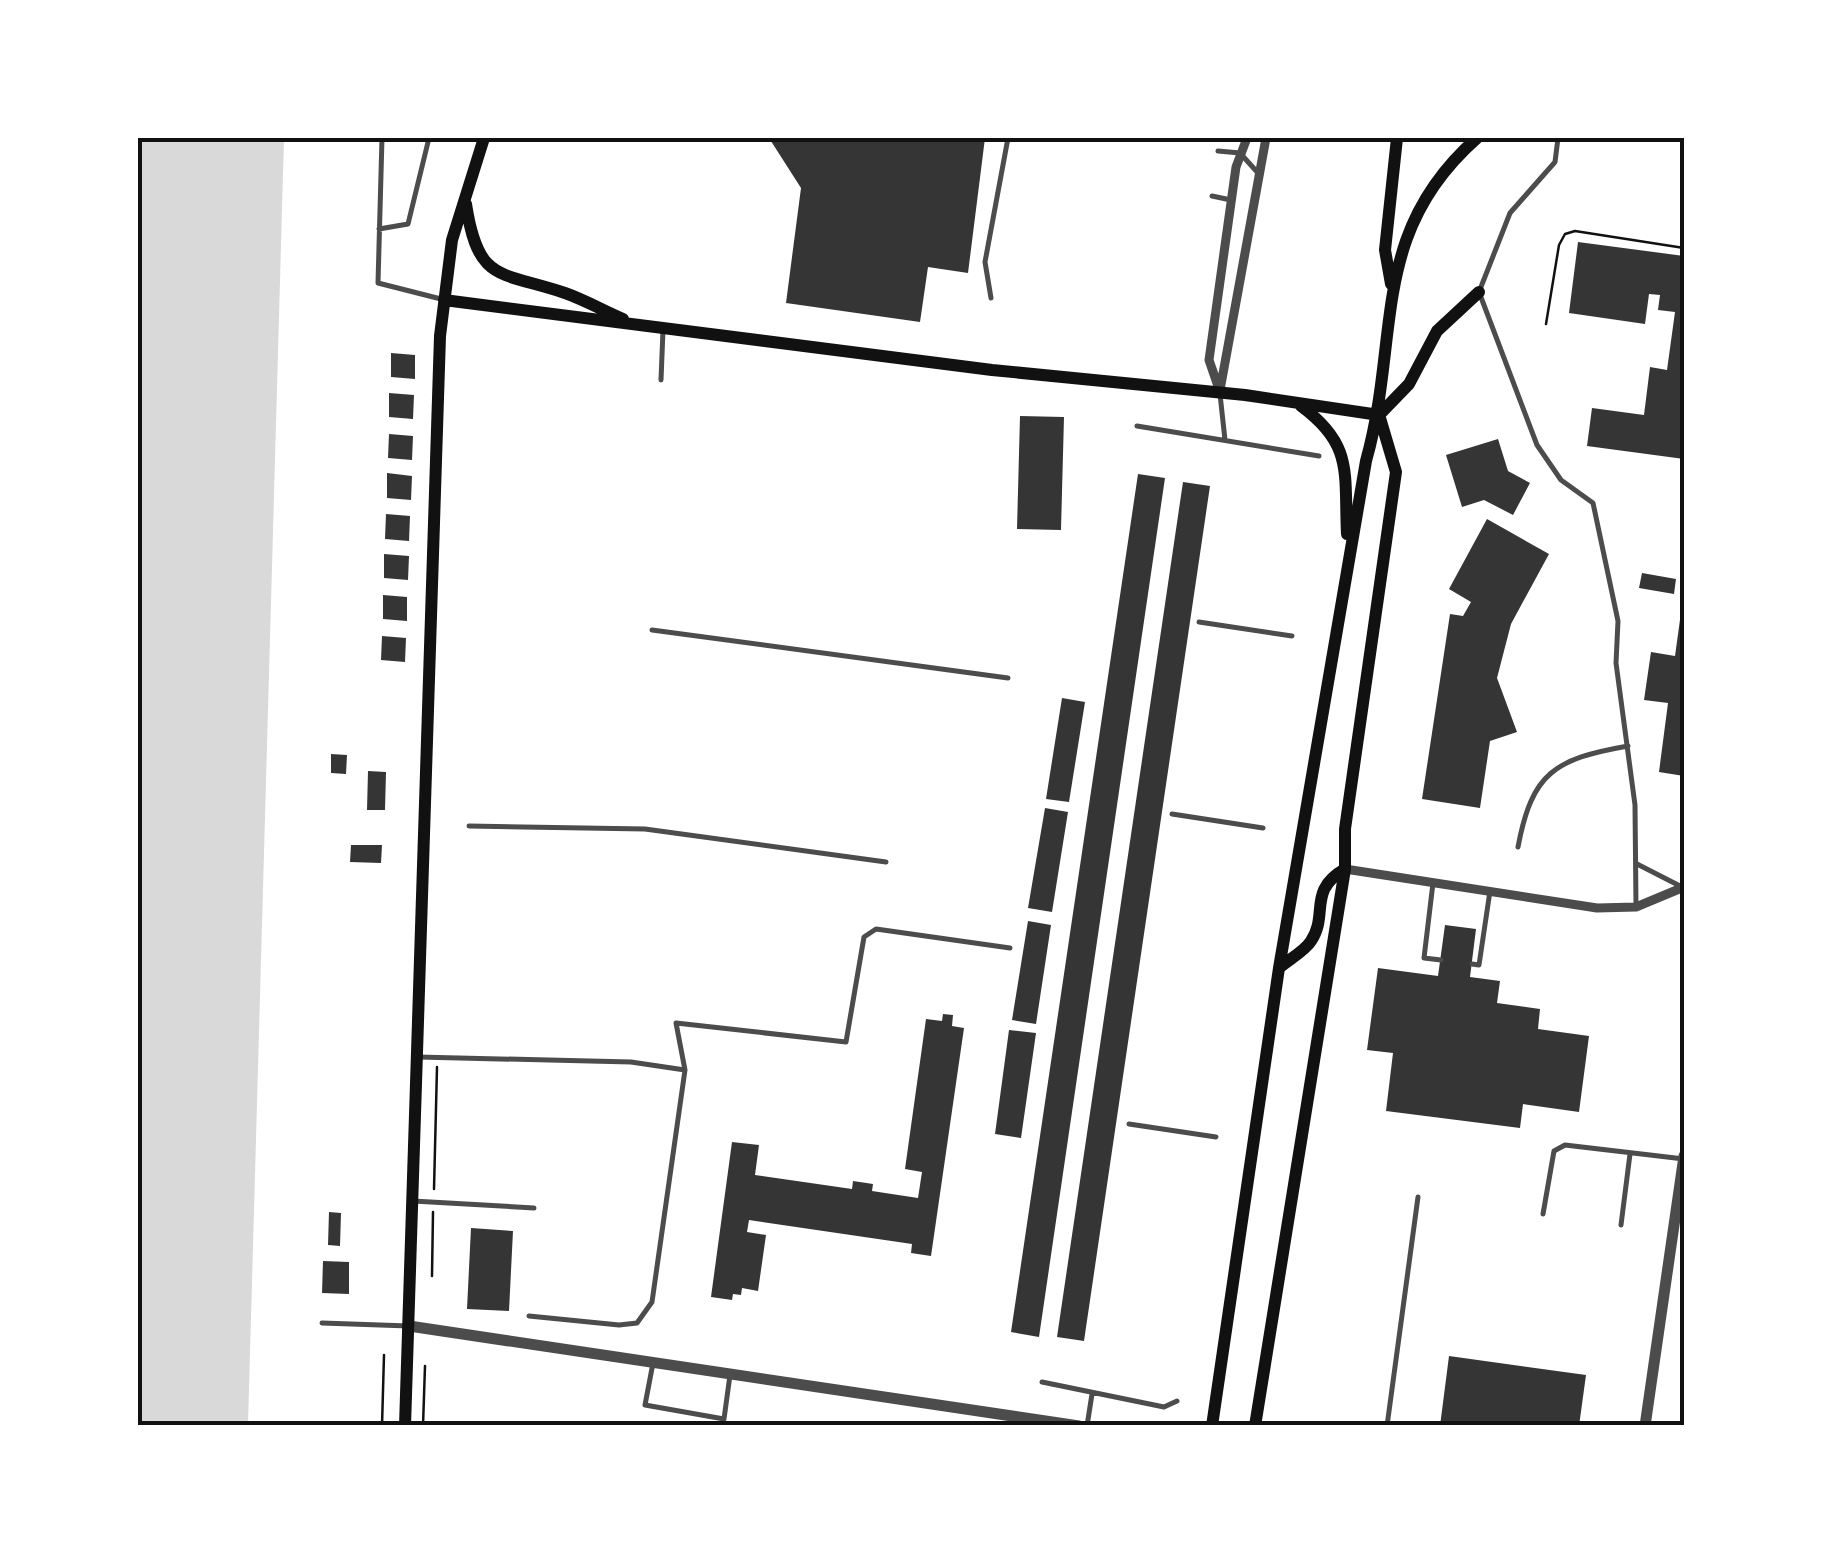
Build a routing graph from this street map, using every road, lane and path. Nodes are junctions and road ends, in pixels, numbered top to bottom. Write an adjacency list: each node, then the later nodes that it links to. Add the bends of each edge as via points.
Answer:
1 (382, 138): 16 (lane)
2 (429, 138): 16 (lane, via 408,224)
3 (484, 138): 13 (main road)
4 (1008, 138): 20 (lane, via 985,262)
5 (1247, 138): 11 (street)
6 (1266, 138): 12 (street)
7 (1397, 138): 18 (main road, via 1386,250)
8 (1478, 138): 18 (main road, via 1418,206)
9 (1558, 138): 19 (lane, via 1555,162 1510,213)
10 (1218, 151): 11 (lane)
11 (1240, 153): 12 (lane); 15 (street)
12 (1258, 173): 26 (street)
13 (465, 196): 21 (main road); 23 (main road, via 472,241 496,274 564,293)
14 (1212, 196): 15 (lane)
15 (1231, 200): 26 (street, via 1209,360)
16 (380, 229): 21 (lane, via 378,283)
17 (1684, 248): 22 (path, via 1566,234)
18 (1392, 289): 28 (main road)
19 (1479, 292): 28 (main road, via 1437,331 1409,384); 37 (lane, via 1537,446 1561,480 1593,503 1618,621 1616,664)
20 (991, 298)
21 (444, 300): 23 (main road); 53 (main road)
22 (1546, 324)
23 (639, 326): 24 (main road)
24 (663, 330): 25 (lane); 26 (main road)
25 (661, 380)
26 (1220, 392): 27 (main road); 30 (lane)
27 (1298, 404): 28 (main road); 32 (main road, via 1336,436)
28 (1379, 415): 32 (main road); 44 (main road, via 1396,472)
29 (1136, 426): 30 (lane)
30 (1225, 440): 31 (lane)
31 (1319, 456)
32 (1349, 556): 52 (main road)
33 (1199, 622): 35 (lane)
34 (652, 630): 36 (lane)
35 (1292, 636)
36 (1008, 678)
37 (1628, 746): 41 (lane, via 1577,755 1545,775 1526,805); 43 (lane)
38 (1172, 814): 40 (lane)
39 (469, 826): 42 (lane, via 646,829)
40 (1263, 828)
41 (1518, 847)
42 (886, 862)
43 (1638, 864): 46 (lane); 48 (lane)
44 (1345, 868): 45 (street); 52 (main road, via 1321,893 1312,940); 85 (main road)
45 (1433, 882): 47 (street); 50 (lane, via 1424,958)
46 (1683, 887): 48 (street)
47 (1490, 892): 48 (street); 51 (lane, via 1478,965)
48 (1636, 907)
49 (1010, 948): 55 (lane, via 876,928 864,937 846,1042 676,1023)
50 (1440, 960)
51 (1472, 964)
52 (1279, 968): 84 (main road)
53 (417, 1057): 54 (lane); 61 (main road)
54 (437, 1058): 55 (lane, via 631,1062); 62 (path)
55 (684, 1070): 67 (lane, via 652,1302 637,1323)
56 (1129, 1124): 57 (lane)
57 (1216, 1137)
58 (1630, 1154): 59 (lane); 64 (lane, via 1565,1145 1554,1151); 65 (lane)
59 (1684, 1158): 87 (street)
60 (1418, 1197): 86 (lane)
61 (413, 1201): 62 (lane); 69 (main road)
62 (434, 1202): 63 (lane); 66 (path)
63 (534, 1208)
64 (1543, 1214)
65 (1620, 1225)
66 (432, 1276)
67 (529, 1316)
68 (322, 1323): 69 (lane)
69 (409, 1326): 71 (street); 79 (main road)
70 (384, 1356): 78 (path)
71 (652, 1364): 73 (street); 73 (lane, via 645,1405 724,1419)
72 (425, 1366): 80 (path)
73 (731, 1374): 77 (street)
74 (1042, 1382): 75 (lane)
75 (1092, 1394): 76 (lane, via 1164,1407); 83 (lane)
76 (1176, 1401)
77 (984, 1411): 81 (lane); 82 (street)
78 (382, 1426)
79 (406, 1426)
80 (424, 1426)
81 (982, 1426)
82 (1079, 1426)
83 (1087, 1426)
84 (1212, 1426)
85 (1255, 1426)
86 (1387, 1426)
87 (1645, 1426)

